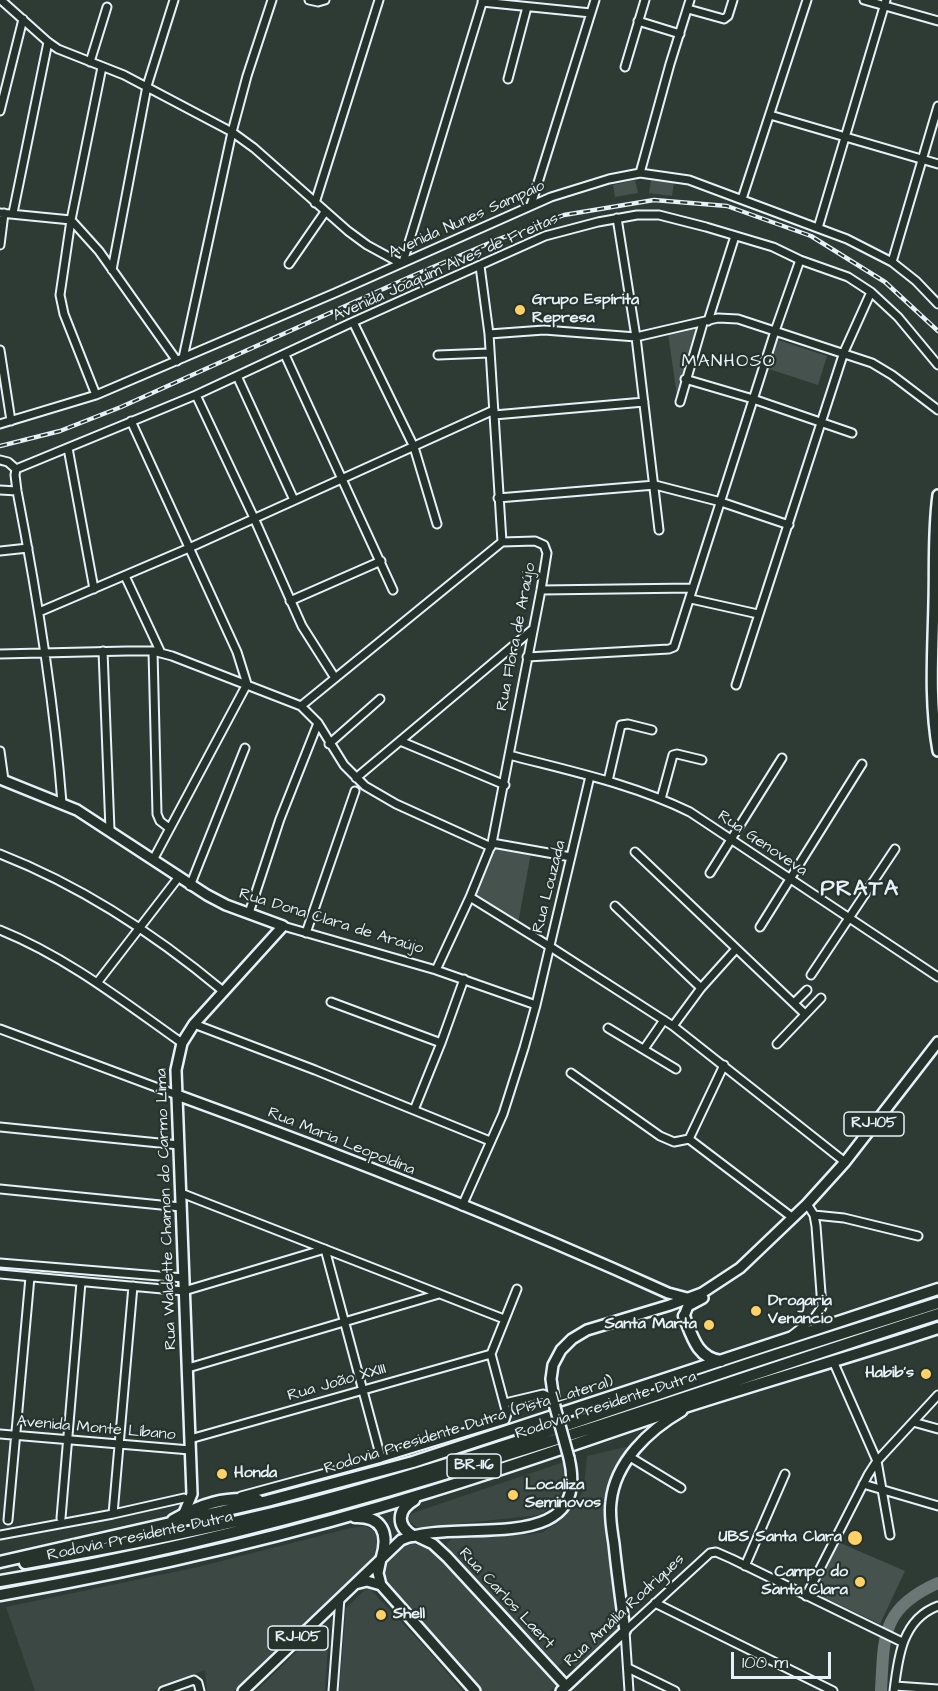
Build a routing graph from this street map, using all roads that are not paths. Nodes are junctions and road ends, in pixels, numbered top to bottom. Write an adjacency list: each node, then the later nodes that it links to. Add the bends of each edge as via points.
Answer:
1 (2, 0): 18 (street); 20 (street)
2 (174, 0): 29 (street)
3 (272, 0): 33 (street)
4 (310, 0): 5 (street)
5 (325, 0)
6 (379, 0): 39 (street)
7 (595, 0): 19 (street)
8 (645, 0): 21 (street)
9 (690, 0): 17 (street)
10 (734, 0): 17 (street, via 728,17 721,19)
11 (807, 0): 32 (street)
12 (864, 0): 14 (street)
13 (482, 1): 16 (street); 51 (street)
14 (885, 3): 22 (street); 34 (street)
15 (106, 7): 25 (street)
16 (527, 7): 19 (street); 28 (street)
17 (688, 9): 23 (street)
18 (0, 10)
19 (591, 13): 40 (street)
20 (22, 19): 24 (street); 31 (street)
21 (638, 21): 23 (street); 27 (street)
22 (938, 21)
23 (680, 34): 37 (street)
24 (48, 42): 25 (street); 43 (street)
25 (90, 62): 26 (street)
26 (102, 67): 29 (street); 45 (street)
27 (625, 67)
28 (507, 79)
29 (147, 86): 33 (street); 54 (street)
30 (938, 106): 35 (street)
31 (0, 111)
32 (770, 115): 34 (street); 38 (street)
33 (232, 132): 39 (street); 67 (street)
34 (846, 136): 35 (street); 46 (street)
35 (922, 159): 36 (street); 50 (street)
36 (938, 164)
37 (640, 173): 38 (street, Avenida Nunes Sampaio, via 689,180); 40 (street, Avenida Nunes Sampaio, via 609,179)
38 (742, 200): 46 (street, Avenida Nunes Sampaio)
39 (315, 203): 41 (street)
40 (531, 206): 51 (street, Avenida Nunes Sampaio)
41 (325, 212): 51 (street, via 367,244); 52 (street)
42 (2, 213): 43 (street); 48 (street)
43 (13, 213): 45 (street)
44 (617, 218): 47 (street, Avenida Joaquim Alves de Freitas, via 659,215); 53 (street, Avenida Joaquim Alves de Freitas, via 546,236); 61 (street)
45 (71, 220): 54 (street); 71 (street, via 60,295)
46 (818, 228): 50 (street, Avenida Nunes Sampaio)
47 (735, 236): 49 (street, Avenida Joaquim Alves de Freitas); 58 (street)
48 (0, 245)
49 (800, 260): 55 (street, Avenida Joaquim Alves de Freitas, via 848,277); 59 (street)
50 (892, 262): 56 (street, Avenida Nunes Sampaio)
51 (402, 263): 67 (street, Avenida Nunes Sampaio)
52 (289, 264)
53 (480, 266): 57 (street, Avenida Joaquim Alves de Freitas); 60 (street)
54 (112, 270): 67 (street)
55 (871, 292): 63 (street); 68 (street, Avenida Joaquim Alves de Freitas)
56 (938, 304)
57 (353, 322): 65 (street, Avenida Joaquim Alves de Freitas); 83 (street)
58 (706, 322): 59 (street, via 724,317); 61 (street); 70 (street)
59 (775, 331): 63 (street); 73 (street)
60 (489, 334): 61 (street, via 544,330); 64 (street)
61 (636, 338): 74 (street)
62 (0, 350): 78 (street)
63 (844, 352): 76 (street, via 884,369); 80 (street)
64 (489, 353): 66 (street); 77 (street)
65 (285, 355): 69 (street, Avenida Joaquim Alves de Freitas); 87 (street)
66 (438, 355)
67 (180, 360): 71 (street, Avenida Nunes Sampaio)
68 (938, 365)
69 (237, 376): 72 (street, Avenida Joaquim Alves de Freitas); 93 (street)
70 (685, 379): 73 (street); 75 (street)
71 (96, 395): 78 (street, Avenida Nunes Sampaio)
72 (196, 395): 79 (street, Avenida Joaquim Alves de Freitas); 96 (street)
73 (753, 399): 80 (street); 94 (street)
74 (644, 402): 77 (street); 88 (street)
75 (680, 402)
76 (938, 410)
77 (494, 412): 83 (street); 92 (street)
78 (11, 421): 81 (street, Avenida Nunes Sampaio)
79 (131, 421): 84 (street, Avenida Joaquim Alves de Freitas); 102 (street)
80 (821, 422): 82 (street); 98 (street)
81 (0, 424)
82 (852, 433)
83 (414, 447): 87 (street); 97 (street)
84 (68, 448): 86 (street, Avenida Joaquim Alves de Freitas); 108 (street)
85 (0, 460): 86 (street)
86 (16, 468): 90 (street)
87 (343, 479): 93 (street); 104 (street)
88 (655, 485): 92 (street); 94 (street); 99 (street)
89 (0, 490): 90 (street)
90 (17, 490): 101 (street)
91 (938, 495): 95 (main road)
92 (498, 498): 100 (street)
93 (294, 500): 96 (street)
94 (721, 502): 98 (street); 107 (street)
95 (937, 516): 106 (main road)
96 (254, 518): 102 (street); 112 (street)
97 (437, 524)
98 (789, 525): 114 (street)
99 (659, 531)
100 (502, 542): 110 (street, Rua Flora de Araújo, via 535,541 544,545 547,553); 123 (street)
101 (28, 548): 103 (street); 113 (street)
102 (189, 548): 105 (street); 124 (street, via 237,652)
103 (0, 551)
104 (381, 561): 109 (street); 112 (street)
105 (125, 576): 108 (street); 119 (street)
106 (936, 587): 122 (main road)
107 (692, 588): 110 (street); 111 (street)
108 (94, 589): 113 (street)
109 (393, 590)
110 (541, 590): 115 (street, Rua Flora de Araújo)
111 (691, 599): 114 (street); 121 (street, via 675,645 669,650)
112 (290, 601): 123 (street, via 308,639)
113 (39, 612): 118 (street)
114 (758, 614): 125 (street)
115 (532, 630): 121 (street, Rua Flora de Araújo); 131 (street)
116 (103, 651): 117 (street); 118 (street); 149 (street)
117 (153, 651): 119 (street); 148 (street, via 157,814)
118 (46, 652): 120 (street); 147 (street)
119 (161, 653): 124 (street)
120 (0, 654)
121 (527, 657): 136 (street, Rua Flora de Araújo)
122 (935, 658): 130 (main road)
123 (335, 678): 127 (street)
124 (247, 684): 127 (street); 148 (street)
125 (736, 685)
126 (380, 699): 132 (street)
127 (301, 706): 128 (street)
128 (318, 723): 132 (street); 163 (street, via 280,819)
129 (652, 730): 143 (street, via 621,725)
130 (936, 730): 135 (main road)
131 (400, 741): 141 (street); 144 (street)
132 (329, 744): 141 (street)
133 (245, 748): 160 (street)
134 (0, 751): 142 (street)
135 (938, 751)
136 (509, 755): 140 (street, Rua Genoveva); 144 (street, Rua Flora de Araújo)
137 (782, 758): 150 (street)
138 (702, 760): 146 (street, via 673,755)
139 (862, 764): 159 (street)
140 (590, 776): 143 (street, Rua Genoveva); 155 (street, Rua Louzada)
141 (356, 778): 151 (street, via 396,804)
142 (2, 780): 147 (main road, Rua Dona Clara de Araújo)
143 (608, 781): 146 (street, Rua Genoveva)
144 (504, 785): 151 (street, Rua Flora de Araújo)
145 (355, 791): 169 (street)
146 (661, 799): 150 (street, Rua Genoveva, via 690,812)
147 (62, 803): 149 (main road, Rua Dona Clara de Araújo)
148 (169, 828): 156 (street)
149 (110, 830): 156 (main road, Rua Dona Clara de Araújo)
150 (732, 840): 157 (street); 159 (street, Rua Genoveva)
151 (491, 845): 155 (street); 161 (street, Rua Flora de Araújo)
152 (895, 849): 164 (street)
153 (635, 852): 171 (street)
154 (0, 854): 166 (street, via 59,878)
155 (571, 857): 170 (street, Rua Louzada)
156 (153, 860): 158 (main road, Rua Dona Clara de Araújo)
157 (710, 873)
158 (178, 878): 160 (main road, Rua Dona Clara de Araújo); 166 (street)
159 (790, 879): 164 (street, Rua Genoveva); 167 (street)
160 (190, 885): 163 (main road, Rua Dona Clara de Araújo)
161 (470, 897): 170 (street); 172 (street, Rua Flora de Araújo)
162 (615, 906): 177 (street)
163 (249, 914): 165 (main road, Rua Dona Clara de Araújo)
164 (849, 917): 173 (street); 174 (street, Rua Genoveva)
165 (283, 926): 169 (street, Rua Dona Clara de Araújo); 179 (main road, Rua Waldette Chamon do Carmo Lima)
166 (140, 927): 176 (street); 179 (street)
167 (760, 927)
168 (0, 930): 176 (street)
169 (306, 933): 172 (street, Rua Dona Clara de Araújo)
170 (549, 946): 183 (street, Rua Louzada); 185 (street)
171 (736, 949): 177 (street); 182 (street)
172 (436, 970): 175 (street, Rua Dona Clara de Araújo)
173 (811, 975)
174 (938, 977)
175 (464, 979): 183 (street, Rua Dona Clara de Araújo); 192 (street)
176 (97, 983): 191 (street)
177 (701, 988): 187 (street)
178 (807, 990): 182 (street)
179 (223, 991): 186 (main road, Rua Waldette Chamon do Carmo Lima)
180 (821, 998): 184 (street)
181 (332, 1002): 192 (street)
182 (794, 1003): 184 (street)
183 (536, 1005): 202 (street, Rua Louzada, via 514,1082)
184 (806, 1014): 193 (street)
185 (664, 1020): 187 (street); 194 (street)
186 (194, 1024): 191 (main road, Rua Waldette Chamon do Carmo Lima); 199 (street)
187 (674, 1026): 195 (street)
188 (608, 1028): 194 (street)
189 (0, 1029): 198 (street, Rua Maria Leopoldina)
190 (938, 1041): 204 (main road, RJ-105)
191 (182, 1043): 198 (main road, Rua Waldette Chamon do Carmo Lima, via 176,1070)
192 (441, 1043): 199 (street)
193 (777, 1044)
194 (644, 1049): 196 (street)
195 (724, 1065): 201 (street); 204 (street)
196 (676, 1069)
197 (571, 1073): 201 (street, via 666,1140)
198 (177, 1095): 203 (main road, Rua Waldette Chamon do Carmo Lima); 208 (main road, Rua Maria Leopoldina)
199 (414, 1110): 202 (street)
200 (0, 1127): 203 (street)
201 (689, 1139): 211 (street)
202 (490, 1141): 208 (street, Rua Louzada)
203 (179, 1145): 206 (main road, Rua Waldette Chamon do Carmo Lima)
204 (844, 1162): 207 (main road, RJ-105)
205 (0, 1189): 209 (street)
206 (181, 1193): 209 (main road, Rua Waldette Chamon do Carmo Lima); 213 (street)
207 (807, 1204): 210 (street); 211 (main road, RJ-105)
208 (462, 1206): 224 (main road, Rua Maria Leopoldina)
209 (181, 1208): 218 (main road, Rua Waldette Chamon do Carmo Lima)
210 (814, 1215): 212 (street); 234 (street, via 822,1307)
211 (793, 1218): 215 (main road, RJ-105)
212 (918, 1236)
213 (325, 1249): 223 (street); 225 (street); 232 (street)
214 (0, 1263): 218 (street)
215 (740, 1268): 226 (main road, RJ-105, via 708,1290); 230 (main road, RJ-105, via 724,1286 691,1304)
216 (0, 1274): 217 (street)
217 (30, 1277): 219 (street); 247 (street)
218 (184, 1278): 223 (main road, Rua Waldette Chamon do Carmo Lima)
219 (81, 1282): 220 (street); 249 (street)
220 (133, 1286): 223 (street); 250 (street)
221 (518, 1289): 231 (street)
222 (938, 1289): 234 (highway, Rodovia Presidente Dutra (Pista Lateral) / BR-116)
223 (184, 1291): 238 (main road, Rua Waldette Chamon do Carmo Lima)
224 (668, 1293): 226 (main road, Rua Maria Leopoldina); 228 (main road)
225 (439, 1294): 231 (street); 232 (street)
226 (688, 1298): 228 (main road, RJ-105)
227 (938, 1303): 277 (highway, Rodovia Presidente Dutra / BR-116, via 363,1488 230,1523)
228 (670, 1305): 230 (main road); 242 (main road, RJ-105, via 575,1336 553,1365)
229 (938, 1314): 278 (highway, Rodovia Presidente Dutra / BR-116, via 419,1483 247,1530)
230 (684, 1316): 237 (highway, via 701,1352)
231 (504, 1319): 235 (street)
232 (344, 1322): 238 (street); 239 (street)
233 (938, 1328): 236 (highway, BR-116)
234 (785, 1340): 237 (highway, Rodovia Presidente Dutra (Pista Lateral) / BR-116)
235 (491, 1354): 239 (street, Rua João XXIII); 241 (street)
236 (833, 1360): 243 (highway, BR-116); 254 (street)
237 (721, 1361): 262 (highway, Rodovia Presidente Dutra (Pista Lateral) / BR-116, via 435,1455)
238 (188, 1368): 248 (main road, Rua Waldette Chamon do Carmo Lima)
239 (362, 1390): 248 (street, Rua João XXIII); 253 (street)
240 (938, 1395): 244 (street)
241 (505, 1403): 242 (street, via 543,1394); 253 (street, via 507,1415 502,1421)
242 (554, 1403): 273 (main road, RJ-105, bridge, via 573,1479 571,1493 560,1511 543,1523 527,1526)
243 (695, 1404): 252 (main road, via 656,1428); 259 (highway, BR-116)
244 (913, 1422): 245 (street); 254 (street)
245 (938, 1430)
246 (0, 1434): 247 (street, Avenida Monte Líbano)
247 (16, 1435): 249 (street, Avenida Monte Líbano); 269 (street)
248 (190, 1439): 251 (main road, Rua Waldette Chamon do Carmo Lima)
249 (67, 1440): 250 (street, Avenida Monte Líbano); 267 (street)
250 (118, 1443): 251 (street, Avenida Monte Líbano); 266 (street)
251 (190, 1450): 260 (main road, Rua Waldette Chamon do Carmo Lima)
252 (630, 1456): 257 (street); 286 (main road, via 613,1491 610,1512)
253 (381, 1458): 261 (street)
254 (877, 1461): 256 (street); 258 (street)
255 (785, 1474): 276 (street)
256 (863, 1484): 258 (street); 282 (street)
257 (681, 1488)
258 (884, 1490): 264 (street); 272 (street)
259 (430, 1492): 268 (highway, BR-116); 273 (highway, via 410,1502 401,1512 401,1524)
260 (188, 1496): 263 (main road); 265 (main road, Rua Waldette Chamon do Carmo Lima); 266 (street)
261 (230, 1499): 262 (highway); 263 (highway)
262 (267, 1502): 270 (highway, Rodovia Presidente Dutra (Pista Lateral) / BR-116)
263 (201, 1505): 265 (highway)
264 (938, 1506)
265 (184, 1513): 270 (highway)
266 (112, 1514): 271 (street)
267 (61, 1518)
268 (343, 1518): 274 (highway, via 368,1518 382,1528 386,1539); 281 (highway, BR-116, via 74,1582)
269 (8, 1520)
270 (162, 1525): 275 (highway, Rodovia Presidente Dutra (Pista Lateral) / BR-116)
271 (0, 1535)
272 (890, 1535)
273 (413, 1536): 274 (main road, RJ-105, via 401,1540); 289 (main road, Rua Carlos Laert, via 433,1544 447,1557)
274 (382, 1557): 279 (main road, RJ-105); 280 (main road, via 378,1573)
275 (0, 1562)
276 (744, 1566): 282 (street); 284 (street, Rua Amália Rodrigues, via 711,1553)
277 (0, 1567)
278 (0, 1581)
279 (353, 1585): 280 (main road, via 367,1581); 283 (main road, RJ-105)
280 (381, 1586): 296 (main road)
281 (0, 1595)
282 (806, 1596): 287 (street)
283 (340, 1598): 294 (main road, RJ-105); 295 (street)
284 (655, 1603): 286 (street, Rua Amália Rodrigues); 299 (street)
285 (938, 1606): 287 (street, via 916,1622)
286 (625, 1631): 288 (street); 289 (main road, Rua Amália Rodrigues)
287 (902, 1642): 290 (street)
288 (628, 1668): 297 (street); 298 (street)
289 (566, 1689)
290 (895, 1689): 291 (street)
291 (938, 1689)
292 (163, 1691): 293 (street, via 191,1681 197,1682)
293 (200, 1691)
294 (243, 1691)
295 (333, 1691)
296 (475, 1691)
297 (629, 1691)
298 (675, 1691)
299 (833, 1691)

